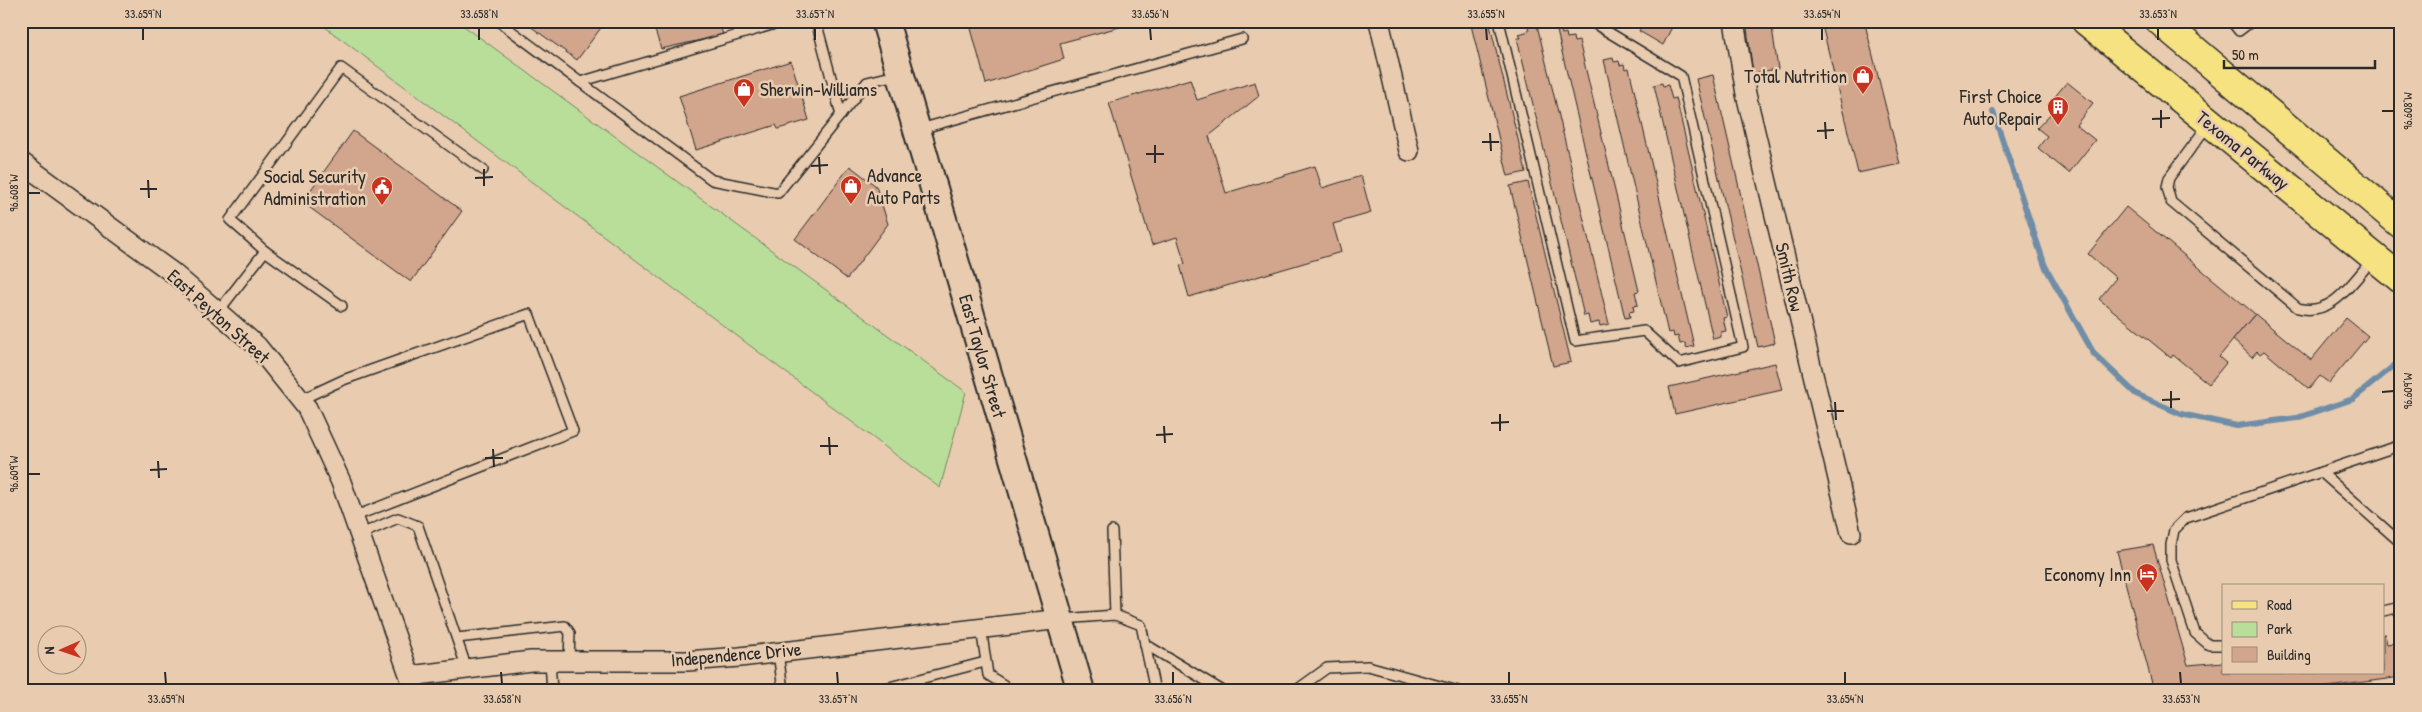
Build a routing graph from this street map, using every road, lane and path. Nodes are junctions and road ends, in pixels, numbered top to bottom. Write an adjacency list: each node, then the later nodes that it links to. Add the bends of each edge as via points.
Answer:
1 (498, 21): 17 (lane)
2 (785, 21): 13 (lane)
3 (816, 21): 18 (lane)
4 (885, 21): 16 (main road, East Taylor Street)
5 (1379, 21): 21 (street)
6 (1499, 21): 12 (lane, via 1575,341 1644,331 1679,363 1743,347 1681,76)
7 (1590, 21): 12 (lane)
8 (1734, 21): 35 (street, Smith Row, via 1746,94)
9 (2086, 21): 19 (main road, Texoma Parkway)
10 (2231, 21): 11 (lane, via 2239,31)
11 (2252, 21)
12 (1601, 24)
13 (761, 25): 17 (lane)
14 (2171, 27): 24 (main road)
15 (1242, 38): 20 (lane)
16 (900, 74): 18 (lane, via 867,82); 20 (main road, East Taylor Street)
17 (580, 82): 18 (lane, via 712,180 778,194)
18 (841, 115)
19 (2210, 122): 26 (main road, Texoma Parkway); 26 (lane, via 2169,178 2168,187 2171,202 2222,246 2298,308 2308,310 2334,303)
20 (917, 130): 41 (main road, East Taylor Street)
21 (1409, 151)
22 (21, 162): 29 (street, East Peyton Street, via 173,273)
23 (483, 170): 25 (lane, via 342,68 230,220)
24 (2401, 224)
25 (265, 251): 28 (lane); 29 (lane)
26 (2374, 258): 27 (main road, Texoma Parkway)
27 (2401, 279)
28 (342, 306)
29 (218, 312): 30 (street, East Peyton Street, via 257,346)
30 (300, 400): 33 (street, East Peyton Street, via 307,408 341,482); 33 (lane, via 343,380 529,314 574,431)
31 (2401, 445): 32 (lane)
32 (2321, 472): 37 (lane); 45 (lane, via 2186,518 2174,530 2171,560 2196,633 2209,644)
33 (353, 517): 36 (street, East Peyton Street)
34 (1112, 531): 40 (lane)
35 (1851, 533)
36 (360, 535): 43 (lane, via 398,518 418,526); 51 (street, East Peyton Street)
37 (2401, 543)
38 (2401, 607): 39 (lane)
39 (2384, 611)
40 (1114, 615): 41 (lane); 44 (lane, via 1141,625)
41 (1061, 619): 42 (street, Independence Drive); 56 (main road, East Taylor Street)
42 (981, 628): 46 (street, Independence Drive); 49 (lane)
43 (457, 638): 47 (lane, via 565,626 570,633); 50 (lane)
44 (1145, 644): 57 (lane); 58 (lane)
45 (2222, 645)
46 (778, 652): 47 (street, Independence Drive, via 687,661); 53 (lane)
47 (569, 660): 48 (street, Independence Drive)
48 (550, 661): 50 (street, Independence Drive); 52 (lane)
49 (985, 662): 54 (lane); 55 (lane, via 988,675 1004,685)
50 (467, 669): 51 (street, Independence Drive)
51 (413, 683)
52 (552, 691)
53 (784, 691)
54 (874, 691)
55 (1006, 691)
56 (1081, 691)
57 (1155, 691)
58 (1223, 691)
59 (1295, 691): 60 (lane, via 1327,668 1368,666)
60 (1458, 691)

